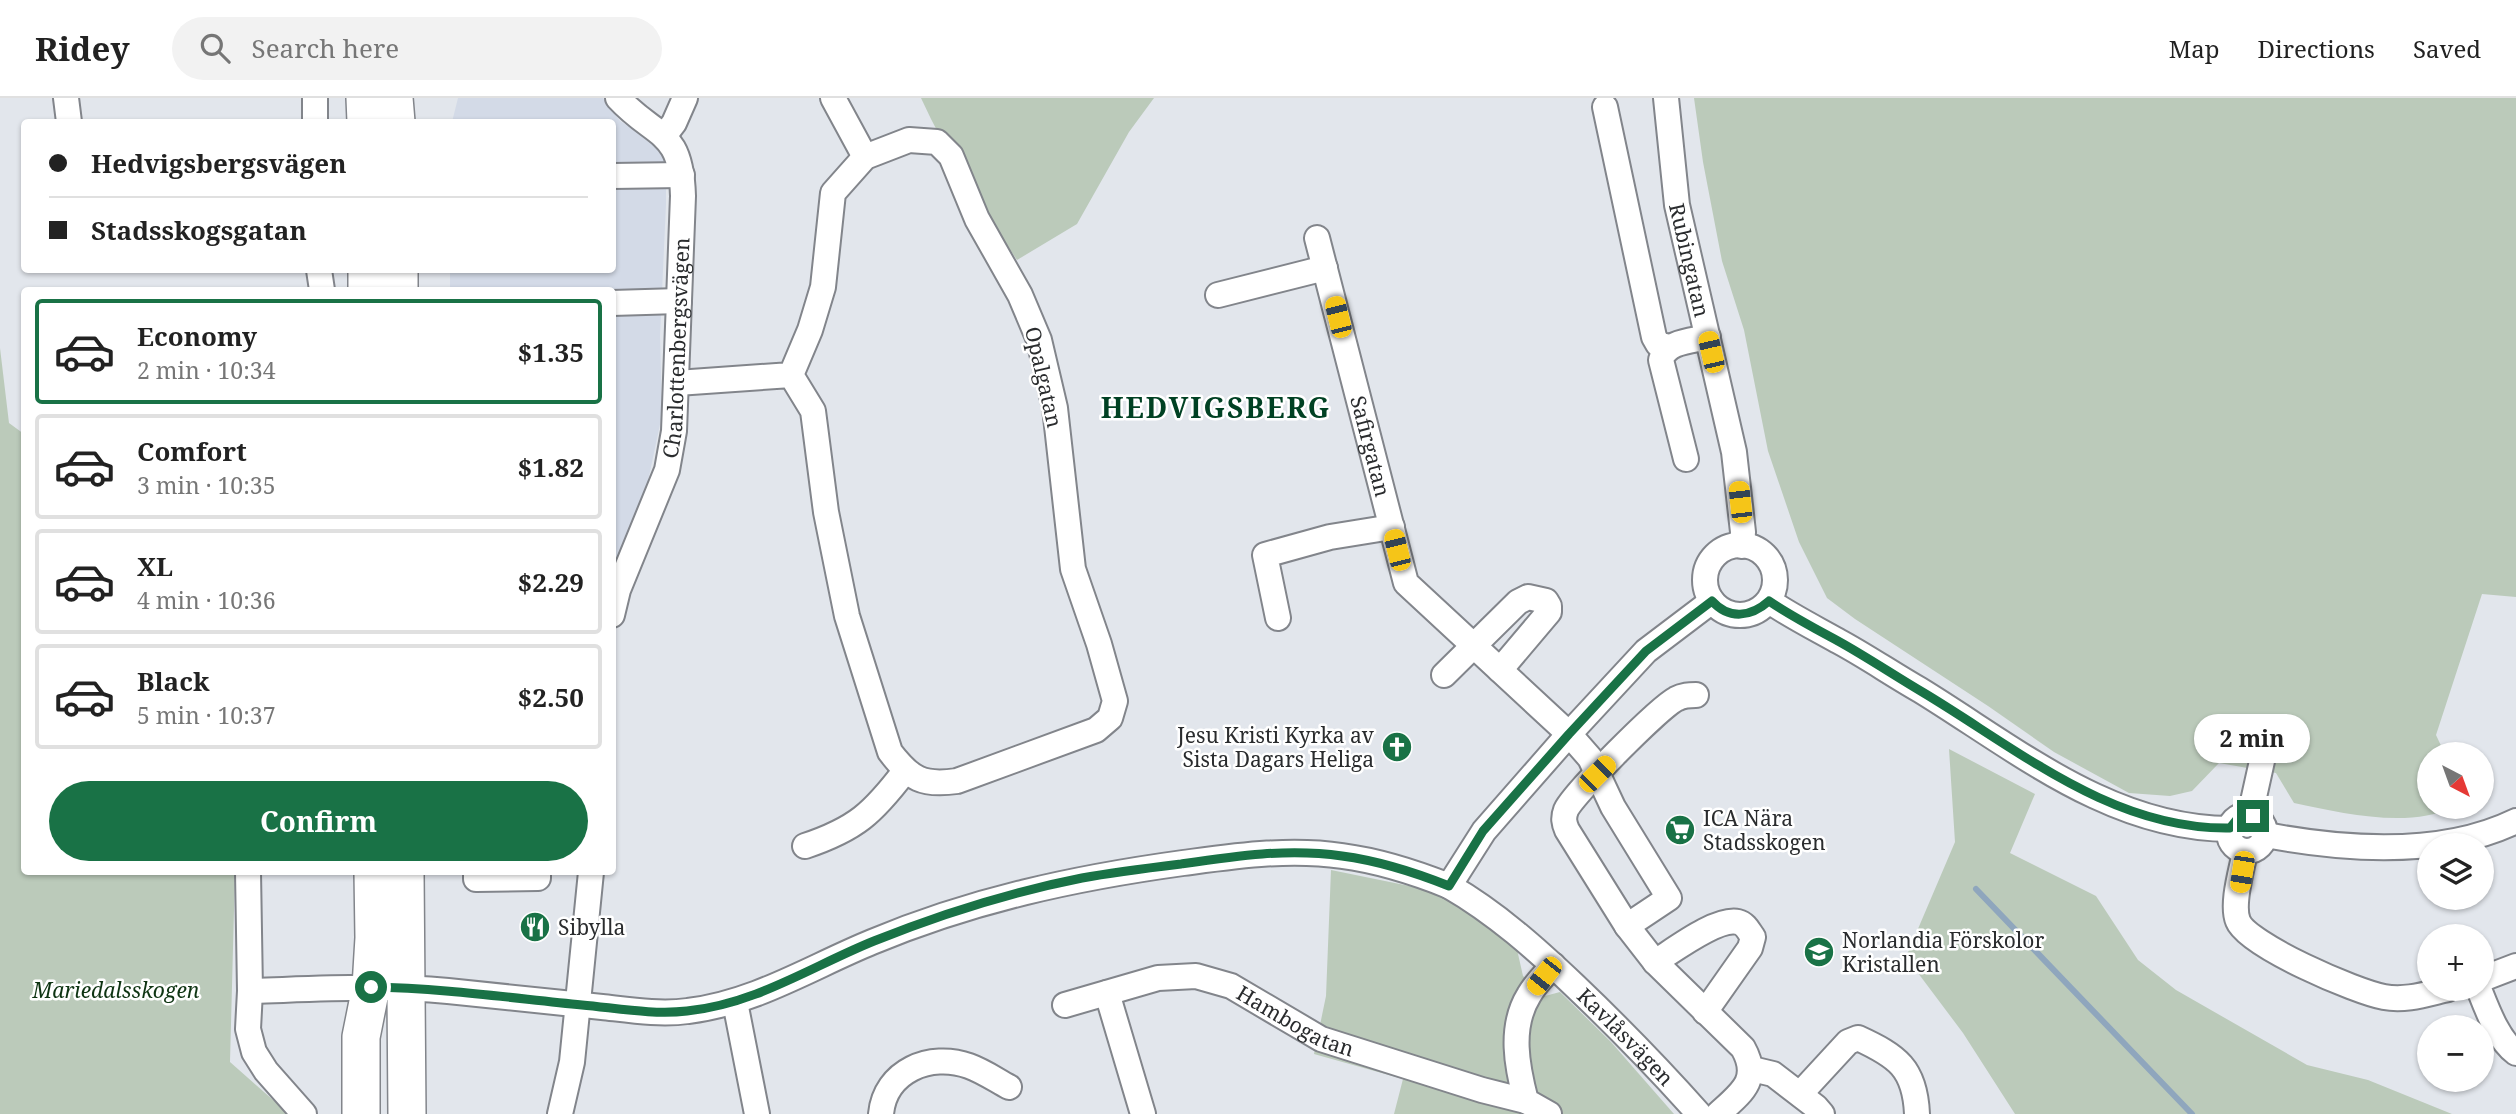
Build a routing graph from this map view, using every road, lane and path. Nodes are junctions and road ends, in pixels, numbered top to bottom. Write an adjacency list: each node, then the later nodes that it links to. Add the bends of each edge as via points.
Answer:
1 (66, 98): 10 (street)
2 (315, 98): 11 (street)
3 (365, 98): 12 (highway)
4 (394, 98): 13 (highway)
5 (618, 98): 14 (street, Charlottenbergsvägen)
6 (685, 98): 14 (street)
7 (833, 98): 15 (street)
8 (1666, 98): 21 (street, Rubingatan, via 1677,205)
9 (1605, 107): 22 (street, via 1654,337 1658,344)
10 (69, 119)
11 (316, 119)
12 (366, 119)
13 (396, 119)
14 (664, 136): 16 (street, Charlottenbergsvägen, via 674,148)
15 (865, 157): 23 (street, Opalgatan, via 832,193 823,287); 38 (street, Opalgatan, via 909,140 937,142 951,156 977,219 1020,295 1039,340 1055,408 1073,569 1115,701 1110,718 1096,730 957,781 935,784)
16 (682, 174): 17 (street); 19 (street, Charlottenbergsvägen)
17 (616, 176)
18 (1218, 295): 26 (street, Safirgatan, via 1321,254)
19 (679, 301): 20 (street); 24 (street, Charlottenbergsvägen)
20 (616, 303)
21 (1708, 337): 22 (street); 27 (street, Rubingatan, via 1734,452)
22 (1669, 347): 25 (street, via 1661,360)
23 (791, 375): 24 (street); 38 (street, via 813,411 826,512 847,616 890,752)
24 (677, 383): 28 (street, Charlottenbergsvägen, via 667,470)
25 (1686, 459)
26 (1392, 527): 31 (street, via 1330,537 1265,555); 32 (street, Safirgatan, via 1406,583)
27 (1742, 546): 29 (street, via 1724,550 1708,567 1706,584); 30 (street, via 1758,551 1770,563 1775,586)
28 (616, 598)
29 (1712, 601): 30 (street, via 1740,615); 36 (street, via 1646,651)
30 (1769, 601): 41 (street, via 2100,800 2180,823)
31 (1278, 618)
32 (1474, 646): 33 (street, Safirgatan); 33 (street, via 1518,602 1528,597 1546,601 1549,612); 34 (street)
33 (1500, 670): 36 (street, Safirgatan)
34 (1444, 676)
35 (1696, 695): 39 (street, via 1675,699)
36 (1569, 734): 39 (street, Safirgatan); 51 (street, via 1483,831)
37 (2262, 761): 41 (street)
38 (905, 771): 43 (street, via 884,799 859,821 839,835)
39 (1597, 774): 52 (street, via 1566,809 1563,820); 52 (street, Safirgatan, via 1669,898)
40 (2516, 821): 42 (street, via 2484,834 2421,846 2382,847)
41 (2240, 822): 42 (street, via 2262,822); 44 (street, via 2231,842)
42 (2266, 835): 44 (street, via 2258,849)
43 (805, 846)
44 (2245, 852): 61 (street, via 2235,908 2244,931 2257,942 2382,997)
45 (248, 875): 59 (street)
46 (373, 875): 57 (highway)
47 (405, 875): 58 (highway)
48 (476, 875): 49 (street, via 476,879)
49 (538, 875)
50 (591, 875): 64 (street)
51 (1449, 886): 54 (street, Kavlåsvägen, via 1492,914); 63 (street, Kavlåsvägen, via 1403,868 1306,853 1252,854 1082,878 932,920)
52 (1627, 926): 53 (street)
53 (1655, 962): 66 (street); 66 (street, via 1713,927 1737,921 1745,925 1753,937 1750,948)
54 (1553, 965): 71 (street, via 1520,1014 1518,1072); 80 (street, Kavlåsvägen)
55 (2516, 966): 56 (street)
56 (2494, 974)
57 (371, 987): 58 (street, Kavlåsvägen); 59 (street, Kavlåsvägen); 73 (highway, via 361,1037)
58 (407, 988): 64 (street, Kavlåsvägen); 74 (highway)
59 (250, 991): 72 (street, via 248,1029 254,1052)
60 (1107, 993): 65 (street, Hambogatan); 71 (street, Hambogatan, via 1158,978 1196,976 1231,986 1321,1038); 78 (street)
61 (2417, 996)
62 (2485, 1001): 67 (street)
63 (735, 1002): 64 (street, Kavlåsvägen, via 686,1012); 76 (street)
64 (576, 1004): 75 (street, via 572,1062)
65 (1065, 1005)
66 (1705, 1012): 68 (street, via 1743,1048)
67 (2516, 1053)
68 (1752, 1069): 70 (street, via 1773,1074); 81 (street, via 1749,1082)
69 (1009, 1087): 77 (street, via 969,1066 929,1062 911,1067 893,1081)
70 (1800, 1094): 82 (street); 83 (street, via 1848,1042 1858,1038 1901,1063 1916,1093)
71 (1526, 1101): 79 (street, Hambogatan)
72 (304, 1114)
73 (361, 1114)
74 (407, 1114)
75 (560, 1114)
76 (757, 1114)
77 (881, 1114)
78 (1143, 1114)
79 (1549, 1114)
80 (1699, 1114)
81 (1718, 1114)
82 (1822, 1114)
83 (1917, 1114)

